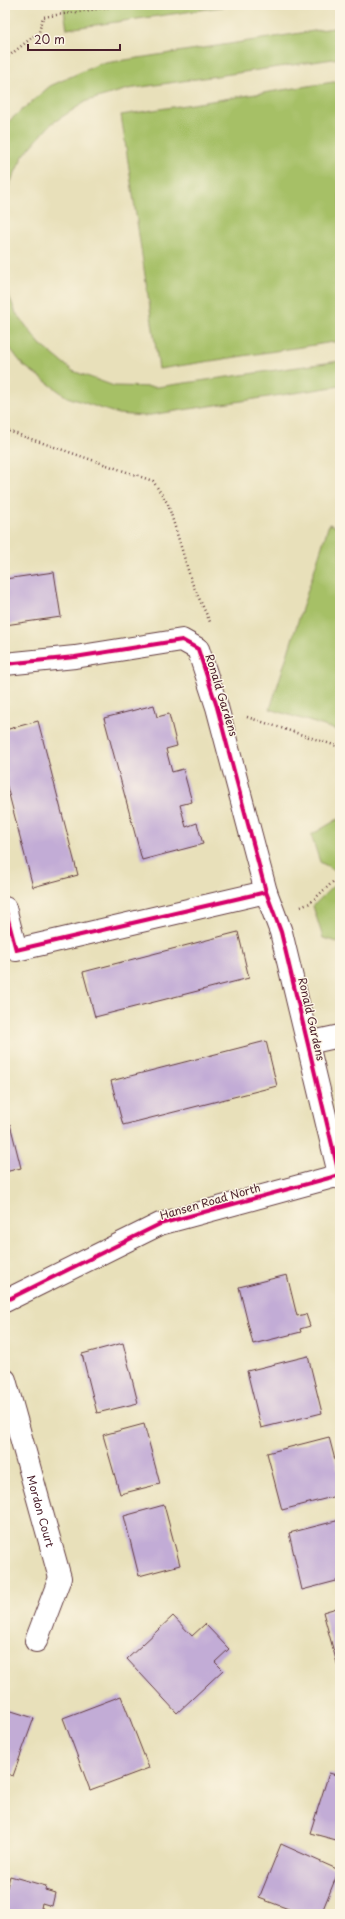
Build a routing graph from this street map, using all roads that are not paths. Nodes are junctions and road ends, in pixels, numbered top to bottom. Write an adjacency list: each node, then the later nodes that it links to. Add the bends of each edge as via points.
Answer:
1 (5, 664): 2 (street, Ronald Gardens, via 76,657 182,640 198,649 217,707)
2 (266, 892): 3 (street, via 16,950); 5 (street, Ronald Gardens, via 276,916)
3 (5, 908)
4 (340, 1036): 5 (street)
5 (308, 1043): 6 (street, Ronald Gardens)
6 (340, 1176): 7 (street, Hansen Road North, via 160,1224)
7 (5, 1301)
8 (5, 1380): 9 (street, Mordon Court, via 60,1578)
9 (36, 1641)

